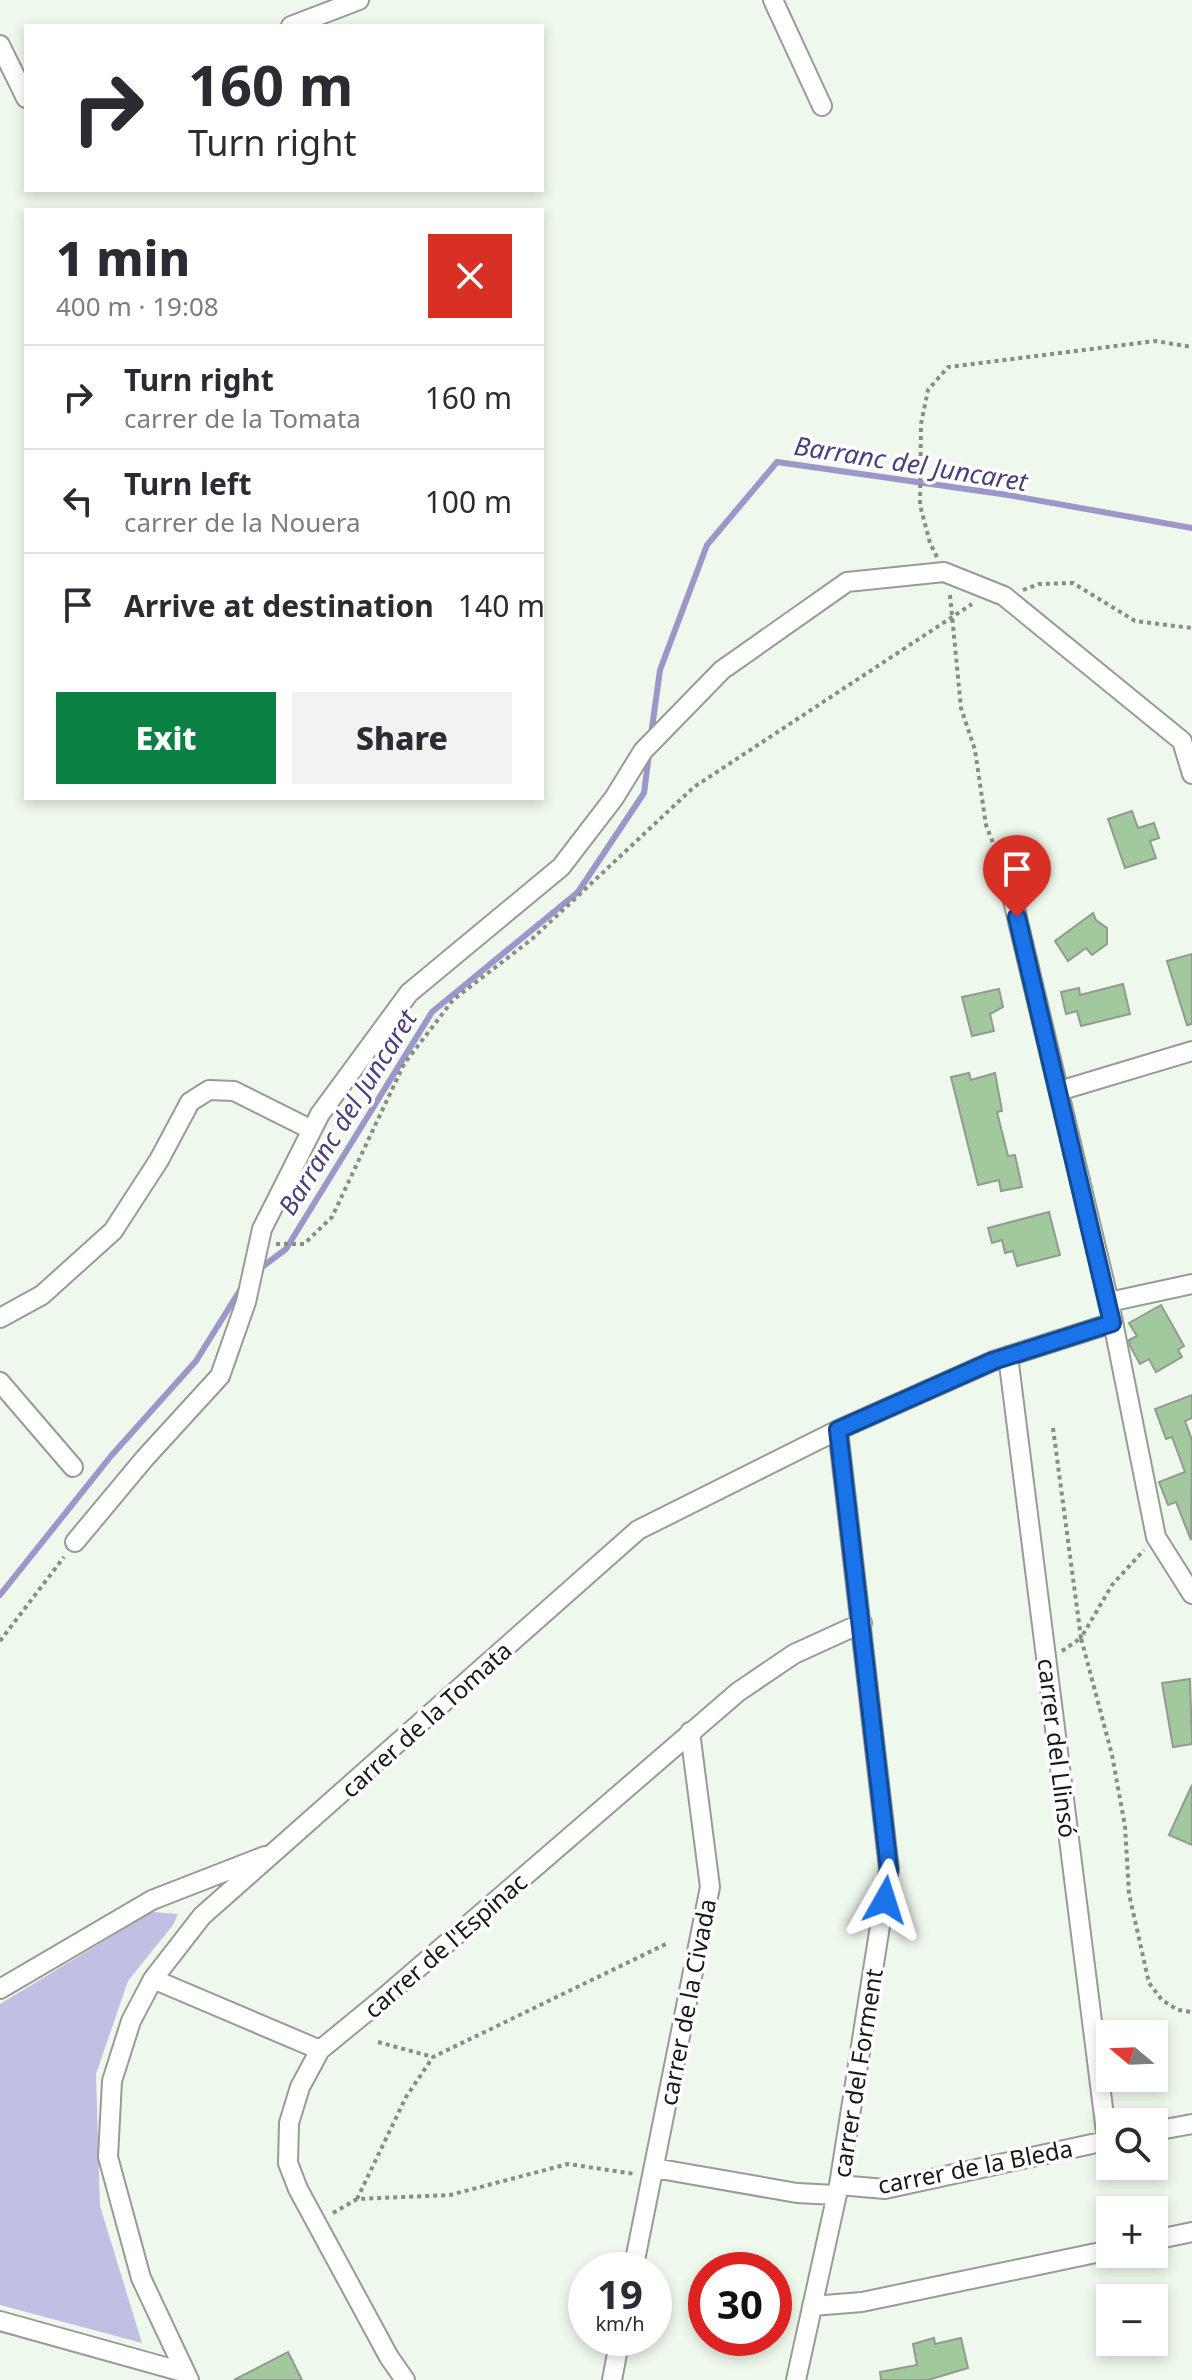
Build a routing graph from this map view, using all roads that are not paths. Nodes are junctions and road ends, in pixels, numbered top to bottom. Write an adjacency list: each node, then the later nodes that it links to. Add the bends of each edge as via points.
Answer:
1 (359, 0): 3 (street)
2 (773, 0): 6 (street)
3 (296, 24)
4 (0, 45): 5 (street)
5 (24, 94)
6 (822, 106)
7 (1187, 739): 8 (street); 12 (street, via 1004,596 944,572 847,582 722,670 643,751 561,867 409,993)
8 (1192, 774)
9 (1010, 888): 11 (street)
10 (1192, 1051): 11 (street)
11 (1059, 1091): 14 (street)
12 (312, 1130): 15 (street, via 234,1091 209,1090 190,1102 113,1231 42,1295); 21 (street, via 262,1229 246,1302 220,1376)
13 (1192, 1284): 14 (street)
14 (1109, 1302): 16 (street)
15 (0, 1318)
16 (1112, 1323): 17 (street, carrer de la Tomata); 22 (street, via 1156,1537)
17 (1008, 1356): 19 (street, carrer de la Tomata); 31 (street, carrer del Llinsó)
18 (0, 1382): 20 (street)
19 (838, 1430): 23 (street, carrer del Forment); 25 (street, carrer de la Tomata, via 638,1530)
20 (73, 1467)
21 (75, 1542)
22 (1192, 1594)
23 (862, 1623): 24 (street, carrer de l'Espinac, via 794,1654); 36 (street, carrer del Forment, via 889,1869)
24 (690, 1732): 30 (street, carrer de l'Espinac); 35 (street, carrer de la Civada, via 710,1887)
25 (277, 1851): 26 (street); 27 (street, carrer de la Tomata)
26 (177, 1889): 27 (street); 29 (street)
27 (202, 1916): 28 (street, carrer de la Tomata)
28 (153, 1979): 30 (street); 44 (street, carrer de la Tomata, via 131,2021 112,2081 108,2157 141,2278)
29 (0, 1989)
30 (320, 2050): 45 (street, carrer de l'Espinac, via 289,2123 288,2163)
31 (1105, 2108)
32 (1192, 2124): 33 (street)
33 (1168, 2128)
34 (1096, 2143): 36 (street, carrer de la Bleda, via 885,2189)
35 (652, 2173): 36 (street, carrer de la Bleda, via 797,2193); 39 (street, carrer de la Civada)
36 (837, 2190): 41 (street, carrer del Forment)
37 (1192, 2232): 38 (street)
38 (1168, 2237)
39 (637, 2252)
40 (1096, 2253): 41 (street, via 862,2302)
41 (812, 2306): 47 (street, carrer del Forment)
42 (0, 2321): 44 (street)
43 (617, 2356): 46 (street)
44 (186, 2376)
45 (405, 2380)
46 (612, 2380)
47 (796, 2380)

